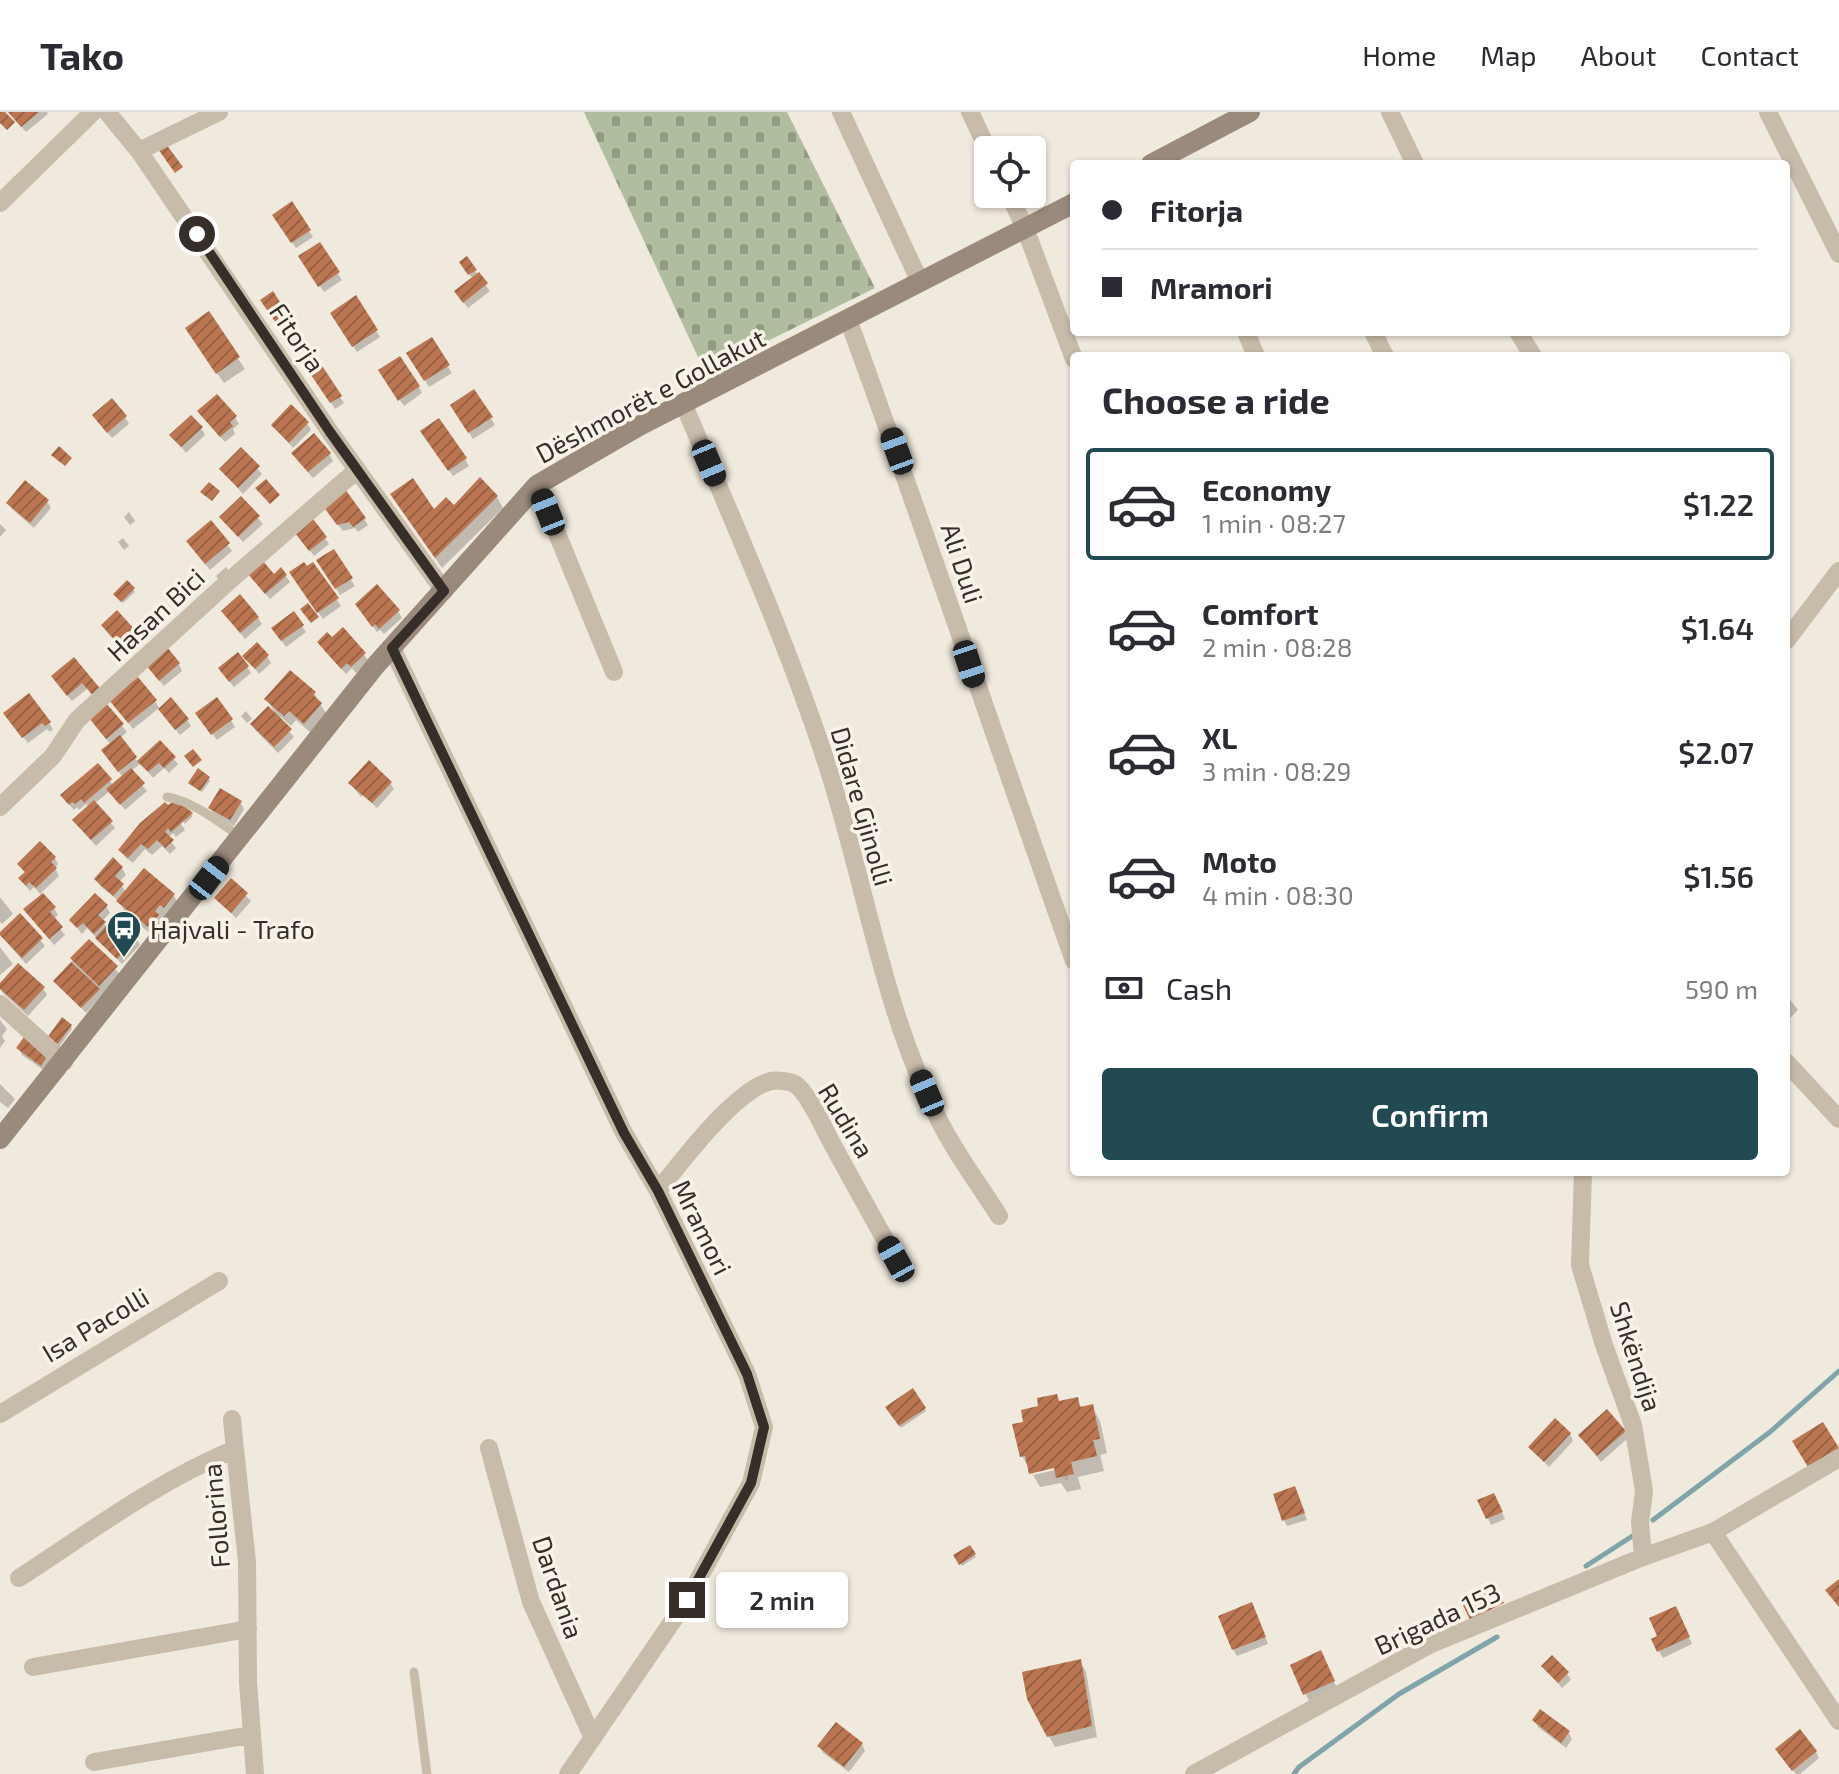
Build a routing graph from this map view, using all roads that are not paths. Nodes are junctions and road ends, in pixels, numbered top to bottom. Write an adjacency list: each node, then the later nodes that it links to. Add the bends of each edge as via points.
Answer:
1 (93, 112): 13 (street)
2 (107, 112): 10 (street, Fitorja)
3 (219, 112): 10 (street)
4 (841, 112): 18 (street)
5 (970, 112): 9 (street)
6 (1250, 112): 11 (street)
7 (1390, 112): 12 (street)
8 (1768, 112): 17 (street)
9 (981, 136)
10 (139, 151): 22 (street, Fitorja)
11 (1180, 157)
12 (1413, 160)
13 (0, 203)
14 (1070, 205): 16 (street, Dëshmorët e Gollakut)
15 (1016, 208): 16 (street)
16 (1025, 228): 18 (street, Dëshmorët e Gollakut); 20 (street)
17 (1839, 254)
18 (920, 282): 19 (street, Dëshmorët e Gollakut)
19 (848, 319): 21 (street, Dëshmorët e Gollakut); 32 (street, Ali Duli)
20 (1071, 352)
21 (684, 405): 23 (street, Dëshmorët e Gollakut); 40 (street, Didare Gjinolli, via 770,610 829,772 905,1040 938,1119)
22 (357, 470): 25 (street, Fitorja); 30 (street, Hasan Bici, via 77,720 48,762)
23 (537, 485): 25 (street, Dëshmorët e Gollakut); 28 (street)
24 (1839, 571): 26 (street)
25 (444, 591): 27 (street, Dëshmorët e Gollakut)
26 (1790, 636)
27 (392, 648): 31 (street, Dëshmorët e Gollakut); 39 (street, Mramori, via 624,1133)
28 (614, 672)
29 (167, 797): 31 (lane, via 181,799)
30 (0, 807)
31 (241, 837): 34 (street, Dëshmorët e Gollakut)
32 (1070, 950)
33 (0, 1004): 34 (street)
34 (64, 1062): 37 (street, Dëshmorët e Gollakut)
35 (1790, 1066): 36 (street)
36 (1839, 1119)
37 (0, 1139)
38 (1583, 1176): 49 (street, Shkëndija, via 1580,1265 1633,1425 1644,1491)
39 (658, 1191): 41 (street, Rudina, via 754,1089 772,1081 795,1084); 56 (street, Mramori, via 747,1374 764,1427 751,1483 687,1600)
40 (999, 1216)
41 (896, 1259)
42 (219, 1281): 43 (street, Isa Pacolli)
43 (0, 1414)
44 (232, 1419): 46 (street)
45 (489, 1448): 56 (street, Dardania, via 531,1602)
46 (235, 1449): 50 (street, Follorina, via 123,1506); 51 (street, Follorina)
47 (1839, 1458): 48 (street, Brigada 153)
48 (1713, 1532): 49 (street, Brigada 153); 54 (street)
49 (1643, 1557): 61 (street, Brigada 153, via 1429,1645)
50 (19, 1578)
51 (248, 1629): 52 (street); 55 (street, Follorina)
52 (33, 1667)
53 (414, 1672): 59 (lane)
54 (1839, 1721)
55 (250, 1735): 57 (street); 58 (street, Follorina)
56 (593, 1738): 60 (street, Mramori)
57 (94, 1762)
58 (255, 1774)
59 (427, 1774)
60 (568, 1774)
61 (1194, 1774)

